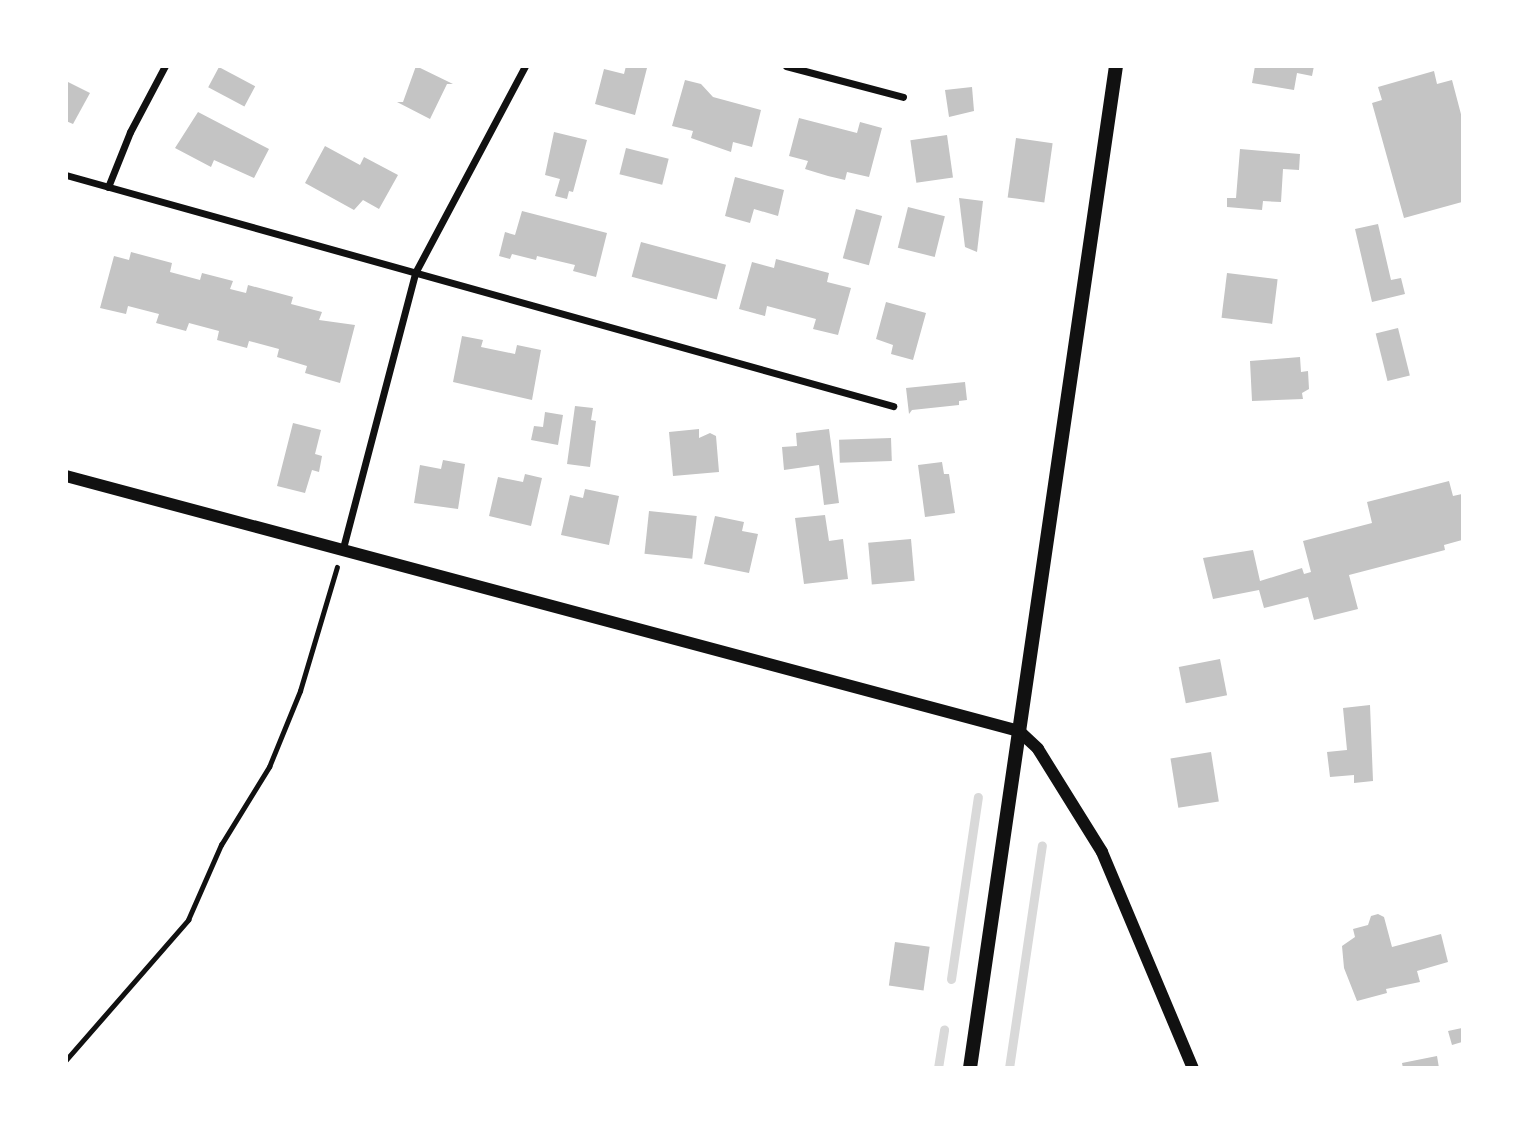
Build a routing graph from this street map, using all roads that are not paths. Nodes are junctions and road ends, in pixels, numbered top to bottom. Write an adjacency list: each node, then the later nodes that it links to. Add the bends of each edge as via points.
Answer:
1 (165, 66): 7 (street, via 130,132)
2 (525, 66): 8 (street)
3 (786, 66): 5 (street)
4 (1116, 66): 12 (main road)
5 (903, 97)
6 (66, 175): 7 (street)
7 (108, 187): 8 (street)
8 (415, 273): 9 (street); 11 (street)
9 (893, 406)
10 (66, 476): 11 (street)
11 (343, 548): 12 (street)
12 (1019, 731): 13 (main road); 14 (street, via 1038,748 1102,852)
13 (970, 1068)
14 (1193, 1068)

